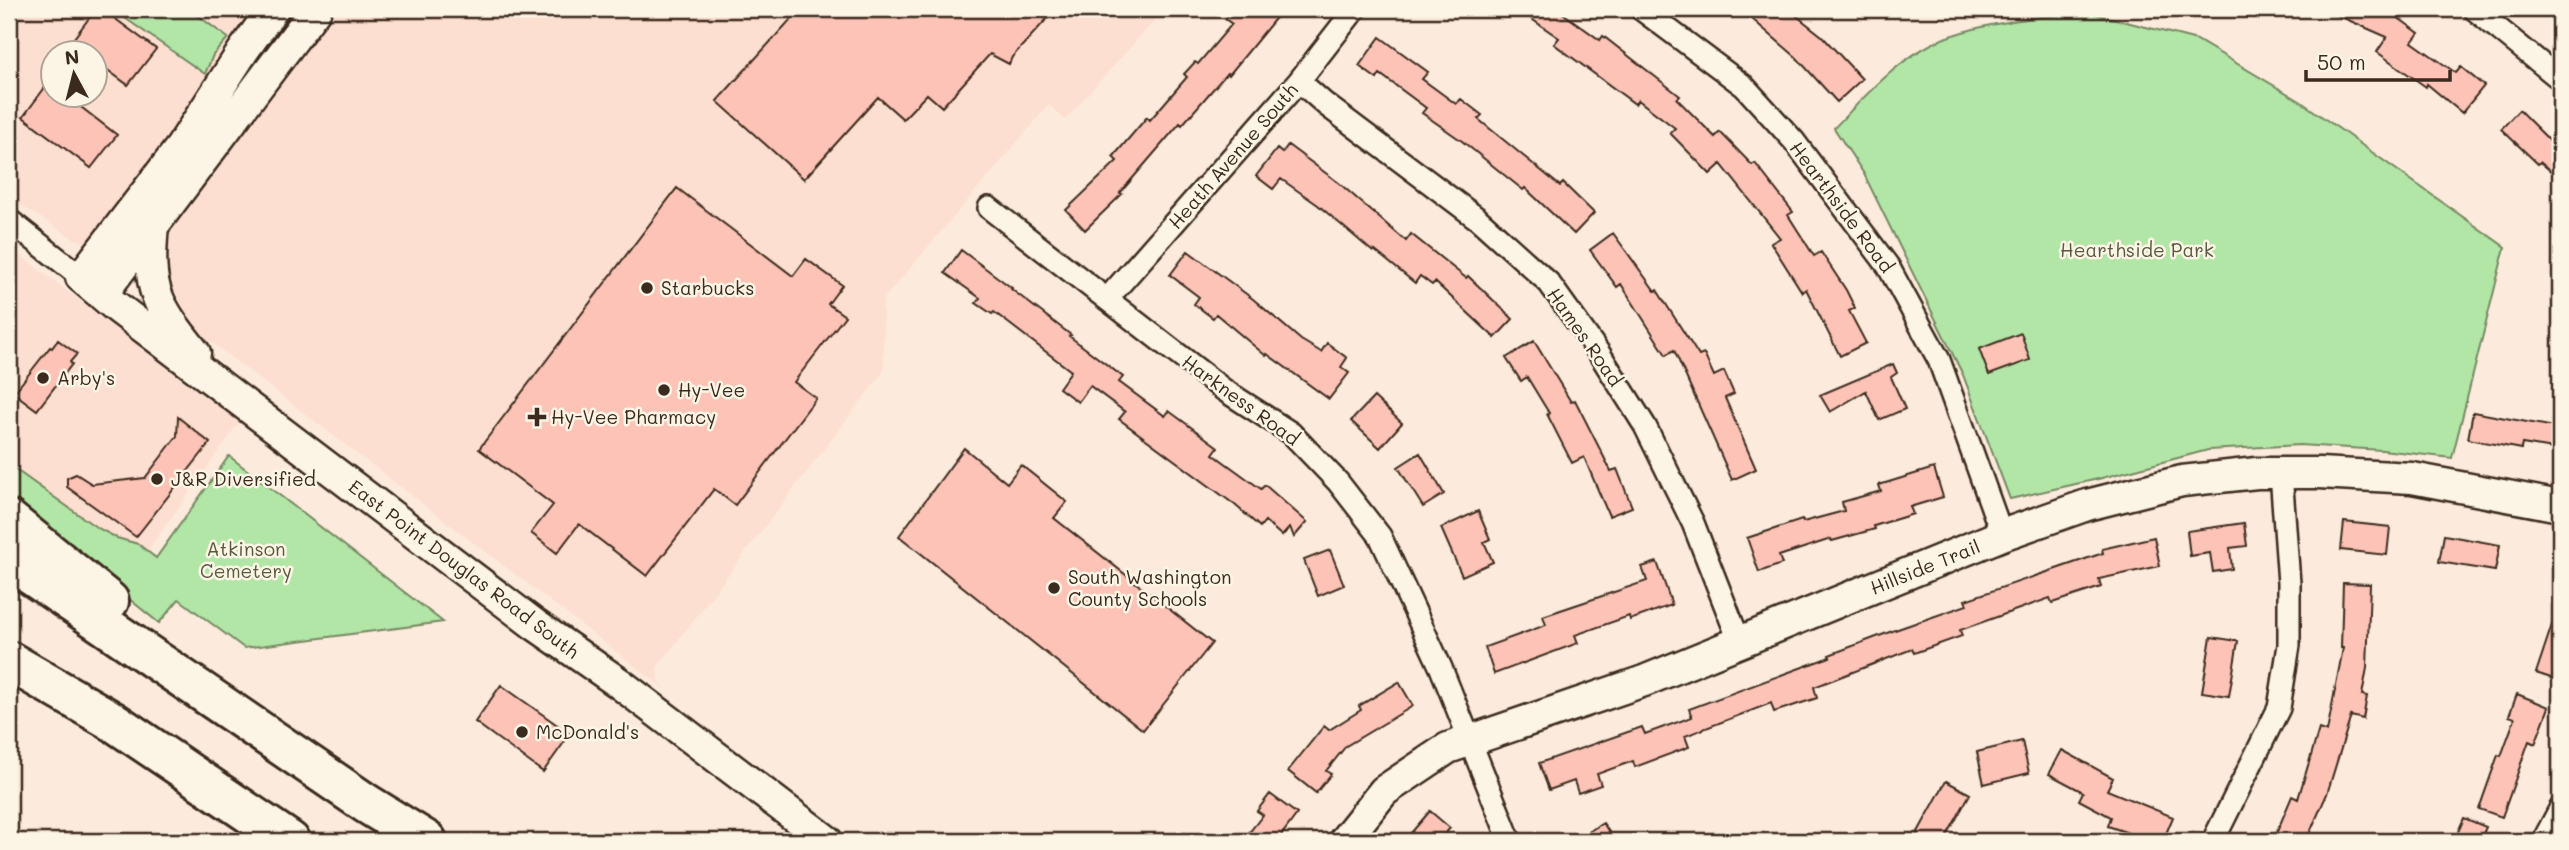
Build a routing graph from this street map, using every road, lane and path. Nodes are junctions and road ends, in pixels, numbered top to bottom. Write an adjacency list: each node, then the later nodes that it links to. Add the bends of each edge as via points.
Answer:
1 (273, 9): 11 (street)
2 (316, 9): 10 (street)
3 (1355, 9): 7 (street, Heath Avenue South)
4 (1641, 9): 17 (street, Hearthside Road, via 1744,86 1794,141 1888,266 1939,360)
5 (2474, 9): 6 (street)
6 (2560, 79)
7 (1299, 81): 12 (street, Heath Avenue South); 20 (street, Hames Road, via 1478,219 1549,283 1645,426 1693,523)
8 (989, 208): 12 (street, Harkness Road)
9 (9, 220): 11 (street, East Point Douglas Road South)
10 (153, 225): 11 (street); 13 (street, via 150,270 157,298)
11 (92, 286): 13 (street, East Point Douglas Road South)
12 (1107, 299): 23 (street, Harkness Road, via 1224,390 1291,433 1338,482 1380,536)
13 (227, 390): 28 (street, East Point Douglas Road South)
14 (2281, 473): 15 (street, Hillside Trail, via 2412,478); 17 (street, Hillside Trail, via 2182,481 2087,505); 31 (street, via 2289,645 2279,708)
15 (2560, 506)
16 (9, 520): 24 (highway)
17 (2002, 535): 20 (street, Hillside Trail)
18 (9, 559): 24 (highway)
19 (9, 639): 22 (highway)
20 (1740, 643): 23 (street, Hillside Trail)
21 (9, 661): 22 (highway)
22 (114, 722): 26 (highway)
23 (1469, 740): 29 (street, Hillside Trail, via 1448,748 1384,791); 30 (street, Harkness Road)
24 (366, 803): 27 (highway)
25 (2560, 809): 32 (street)
26 (290, 841)
27 (427, 841)
28 (827, 841)
29 (1344, 841)
30 (1510, 841)
31 (2213, 841)
32 (2543, 841)

